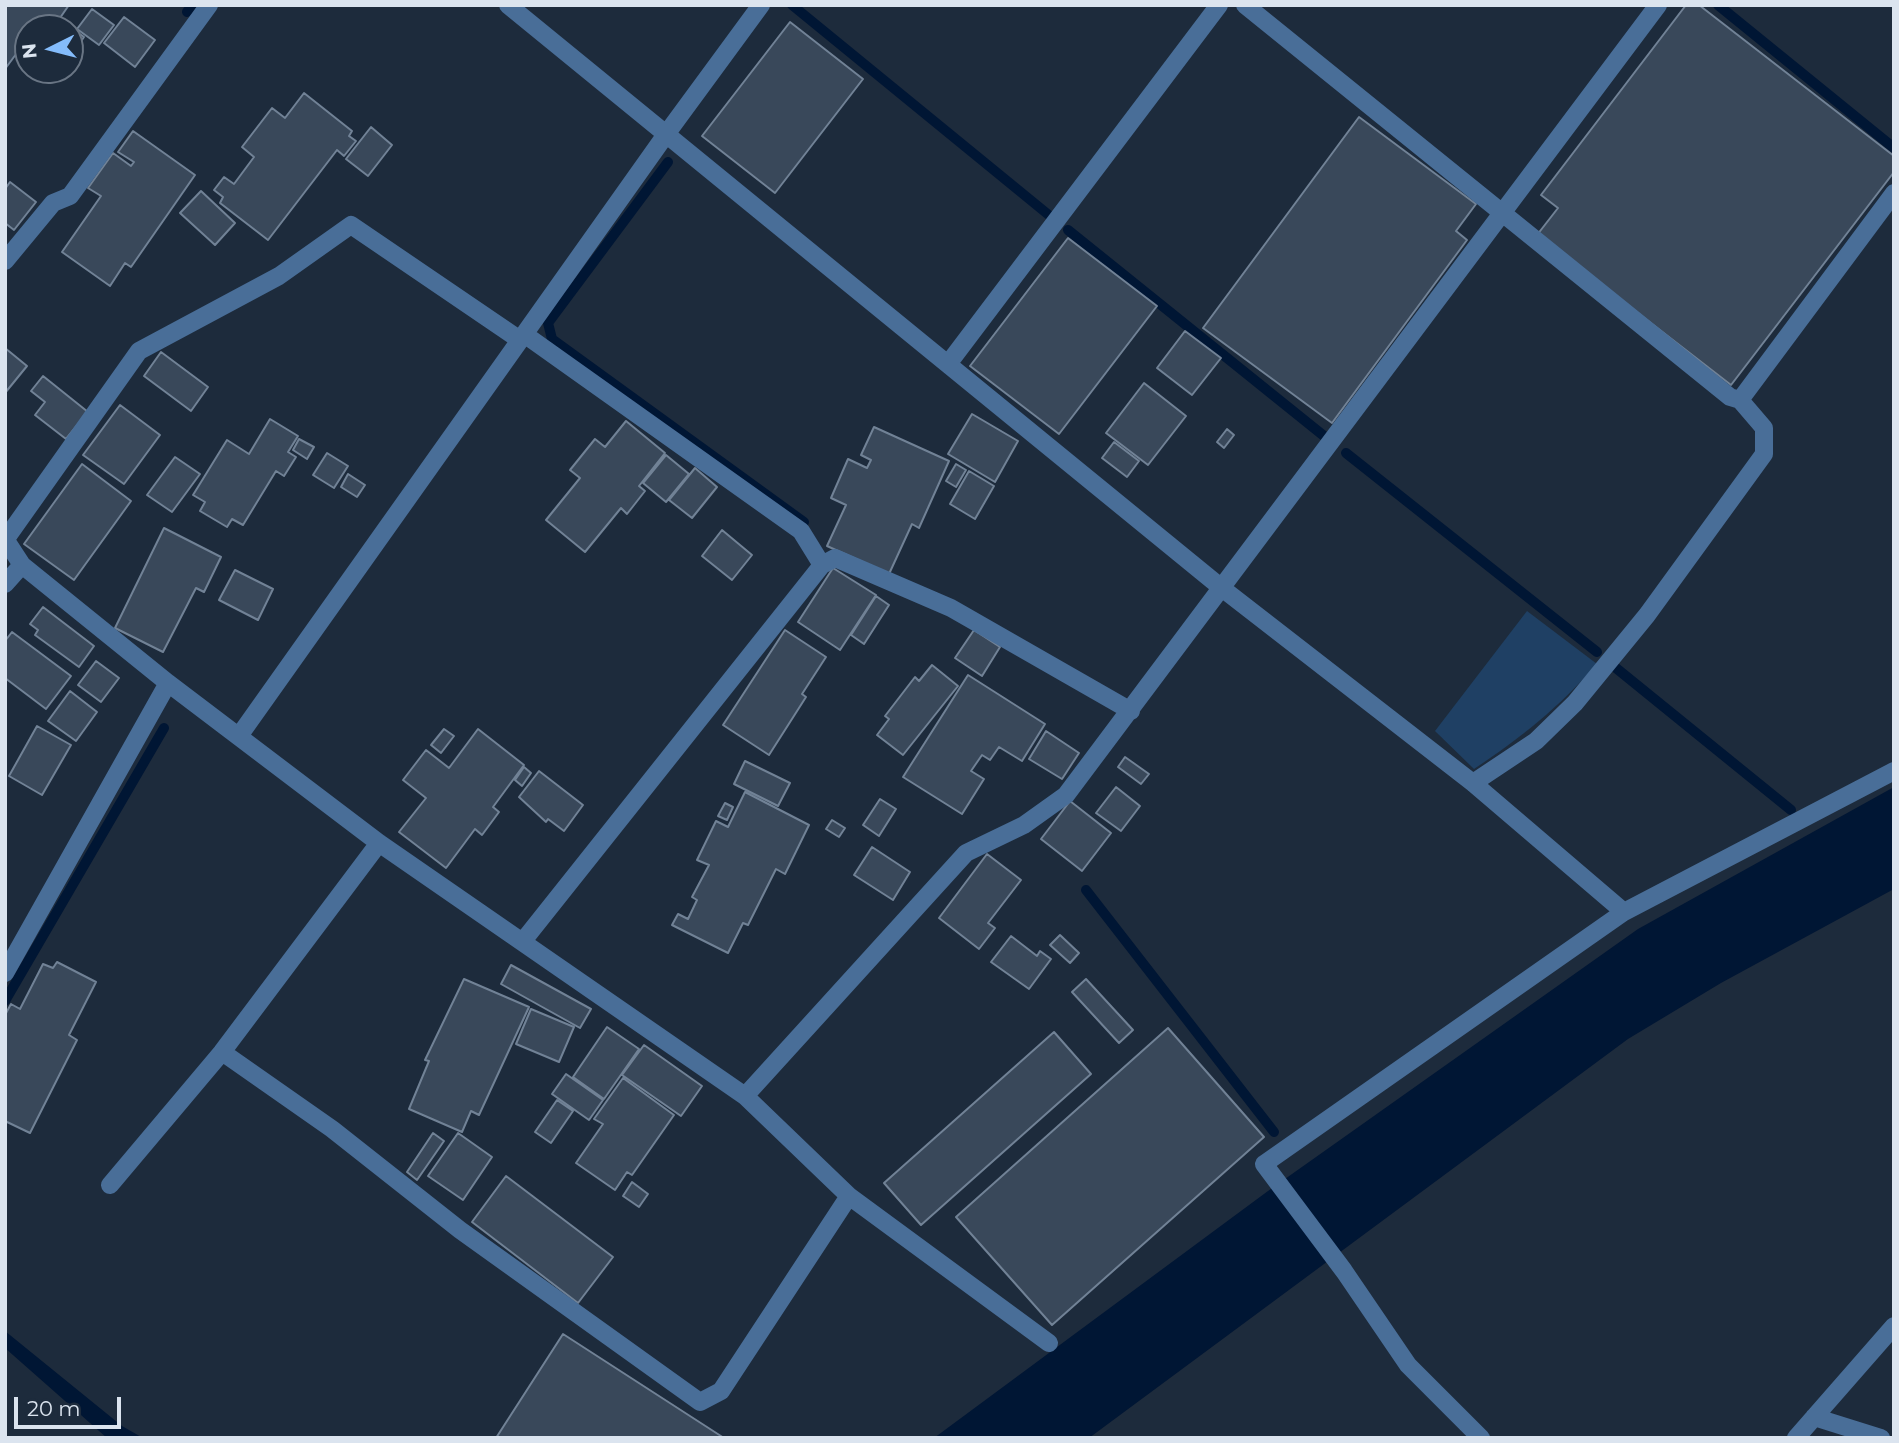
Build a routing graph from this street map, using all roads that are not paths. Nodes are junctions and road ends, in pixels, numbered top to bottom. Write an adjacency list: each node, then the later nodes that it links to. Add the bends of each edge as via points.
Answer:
1 (209, 5): 10 (street, via 70,196 53,203)
2 (508, 5): 7 (street)
3 (761, 5): 7 (street)
4 (1219, 5): 12 (street)
5 (1245, 5): 9 (street)
6 (1658, 5): 9 (street)
7 (667, 133): 11 (street); 12 (street)
8 (1894, 193): 13 (street)
9 (1503, 215): 13 (street, via 1730,397); 18 (street)
10 (5, 261)
11 (522, 337): 14 (street, via 351,225 279,276 139,352); 16 (street, via 801,531); 21 (street)
12 (948, 364): 18 (street)
13 (1740, 400): 23 (street, via 1764,428 1764,454 1647,615 1575,703 1536,741)
14 (5, 540): 15 (street)
15 (22, 565): 17 (street); 19 (street)
16 (822, 565): 20 (street, via 835,558 951,608); 26 (street)
17 (5, 584)
18 (1223, 589): 20 (street); 23 (street)
19 (168, 683): 21 (street); 27 (street)
20 (1131, 711): 29 (street, via 1066,794 1024,825 966,853)
21 (239, 736): 24 (street)
22 (1894, 771): 25 (street)
23 (1473, 783): 25 (street)
24 (379, 843): 26 (street); 28 (street)
25 (1624, 912): 35 (street, via 1264,1164 1408,1365)
26 (523, 941): 29 (street)
27 (5, 973)
28 (222, 1052): 30 (street); 31 (street, via 700,1402 721,1391)
29 (745, 1096): 31 (street)
30 (110, 1185)
31 (849, 1196): 33 (street)
32 (1894, 1326): 34 (street)
33 (1049, 1343)
34 (1814, 1417): 36 (street); 37 (street)
35 (1481, 1438)
36 (1796, 1438)
37 (1881, 1438)

